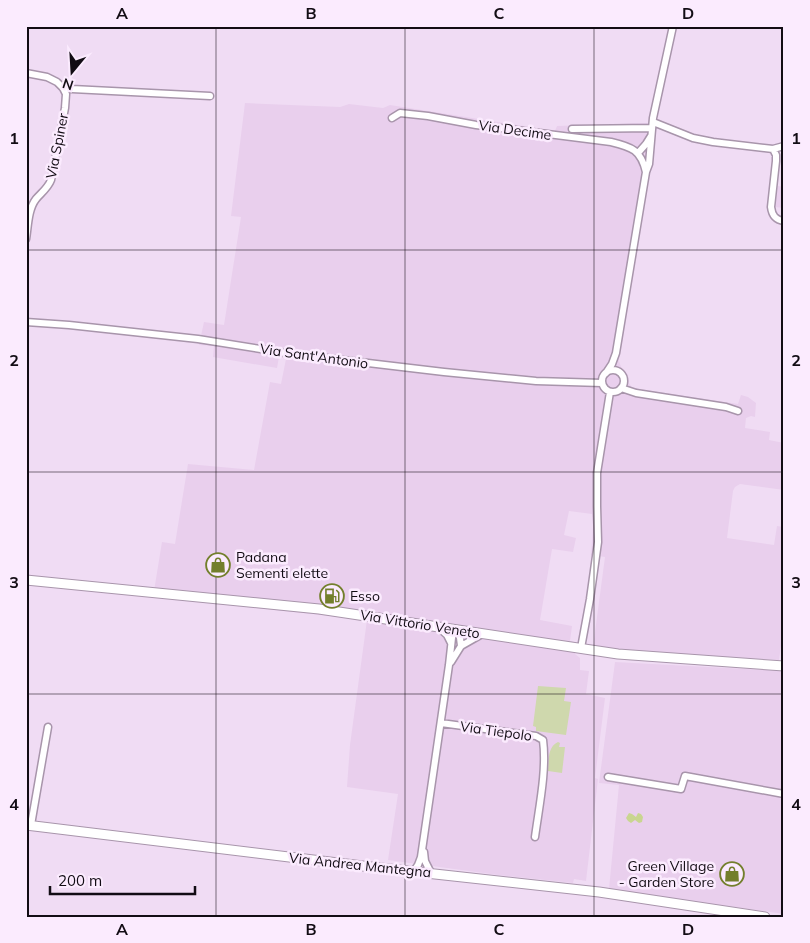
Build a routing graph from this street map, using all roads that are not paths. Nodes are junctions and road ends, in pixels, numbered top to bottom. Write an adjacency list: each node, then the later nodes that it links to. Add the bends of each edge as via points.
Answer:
1 (672, 26): 6 (street)
2 (26, 73): 3 (street, via 47,77)
3 (63, 88): 4 (street); 15 (street, Via Spiner, via 65,108 51,180 34,201)
4 (210, 96)
5 (392, 118): 12 (street, Via Decime, via 400,113 428,116 611,142 625,145)
6 (652, 125): 7 (street); 8 (street); 10 (street, via 713,142)
7 (572, 129)
8 (651, 135): 11 (street); 12 (street)
9 (784, 146): 10 (street)
10 (773, 149): 14 (street, via 776,161 771,207 775,218)
11 (651, 150): 12 (street); 13 (street)
12 (639, 155): 13 (street)
13 (646, 172): 17 (street)
14 (784, 221)
15 (26, 239)
16 (26, 322): 20 (street, Via Sant'Antonio, via 198,340 444,372 536,381)
17 (616, 353): 18 (street); 19 (street)
18 (606, 372): 19 (street); 20 (street)
19 (620, 373): 21 (street, via 624,382)
20 (602, 383): 22 (street)
21 (622, 388): 22 (street); 23 (street, via 629,392)
22 (610, 392): 30 (street, via 598,473 598,542)
23 (738, 410)
24 (26, 580): 25 (main road, Via Vittorio Veneto, via 319,609)
25 (437, 626): 26 (main road, Via Vittorio Veneto); 28 (street)
26 (456, 630): 27 (main road, Via Vittorio Veneto); 28 (street, Via Tiepolo); 29 (street)
27 (483, 634): 29 (street, Via Tiepolo); 30 (main road, Via Vittorio Veneto)
28 (451, 643): 31 (street, Via Tiepolo)
29 (461, 646): 31 (street, Via Tiepolo)
30 (582, 648): 32 (main road, Via Vittorio Veneto, via 618,654)
31 (449, 665): 33 (street, Via Tiepolo)
32 (784, 666)
33 (441, 723): 38 (street, Via Tiepolo, via 536,736 543,740 543,773); 39 (street, Via Tiepolo)
34 (48, 727): 37 (street, Via Andrea Mantegna)
35 (608, 777): 36 (street, via 681,789 685,776)
36 (784, 794)
37 (29, 825): 41 (main road, Via Andrea Mantegna)
38 (535, 837)
39 (422, 846): 40 (street, Via Tiepolo); 41 (street, Via Tiepolo)
40 (425, 861): 41 (street); 42 (street, Via Tiepolo)
41 (418, 870): 42 (main road, Via Andrea Mantegna)
42 (431, 873): 43 (main road, Via Andrea Mantegna, via 599,892)
43 (765, 917)

